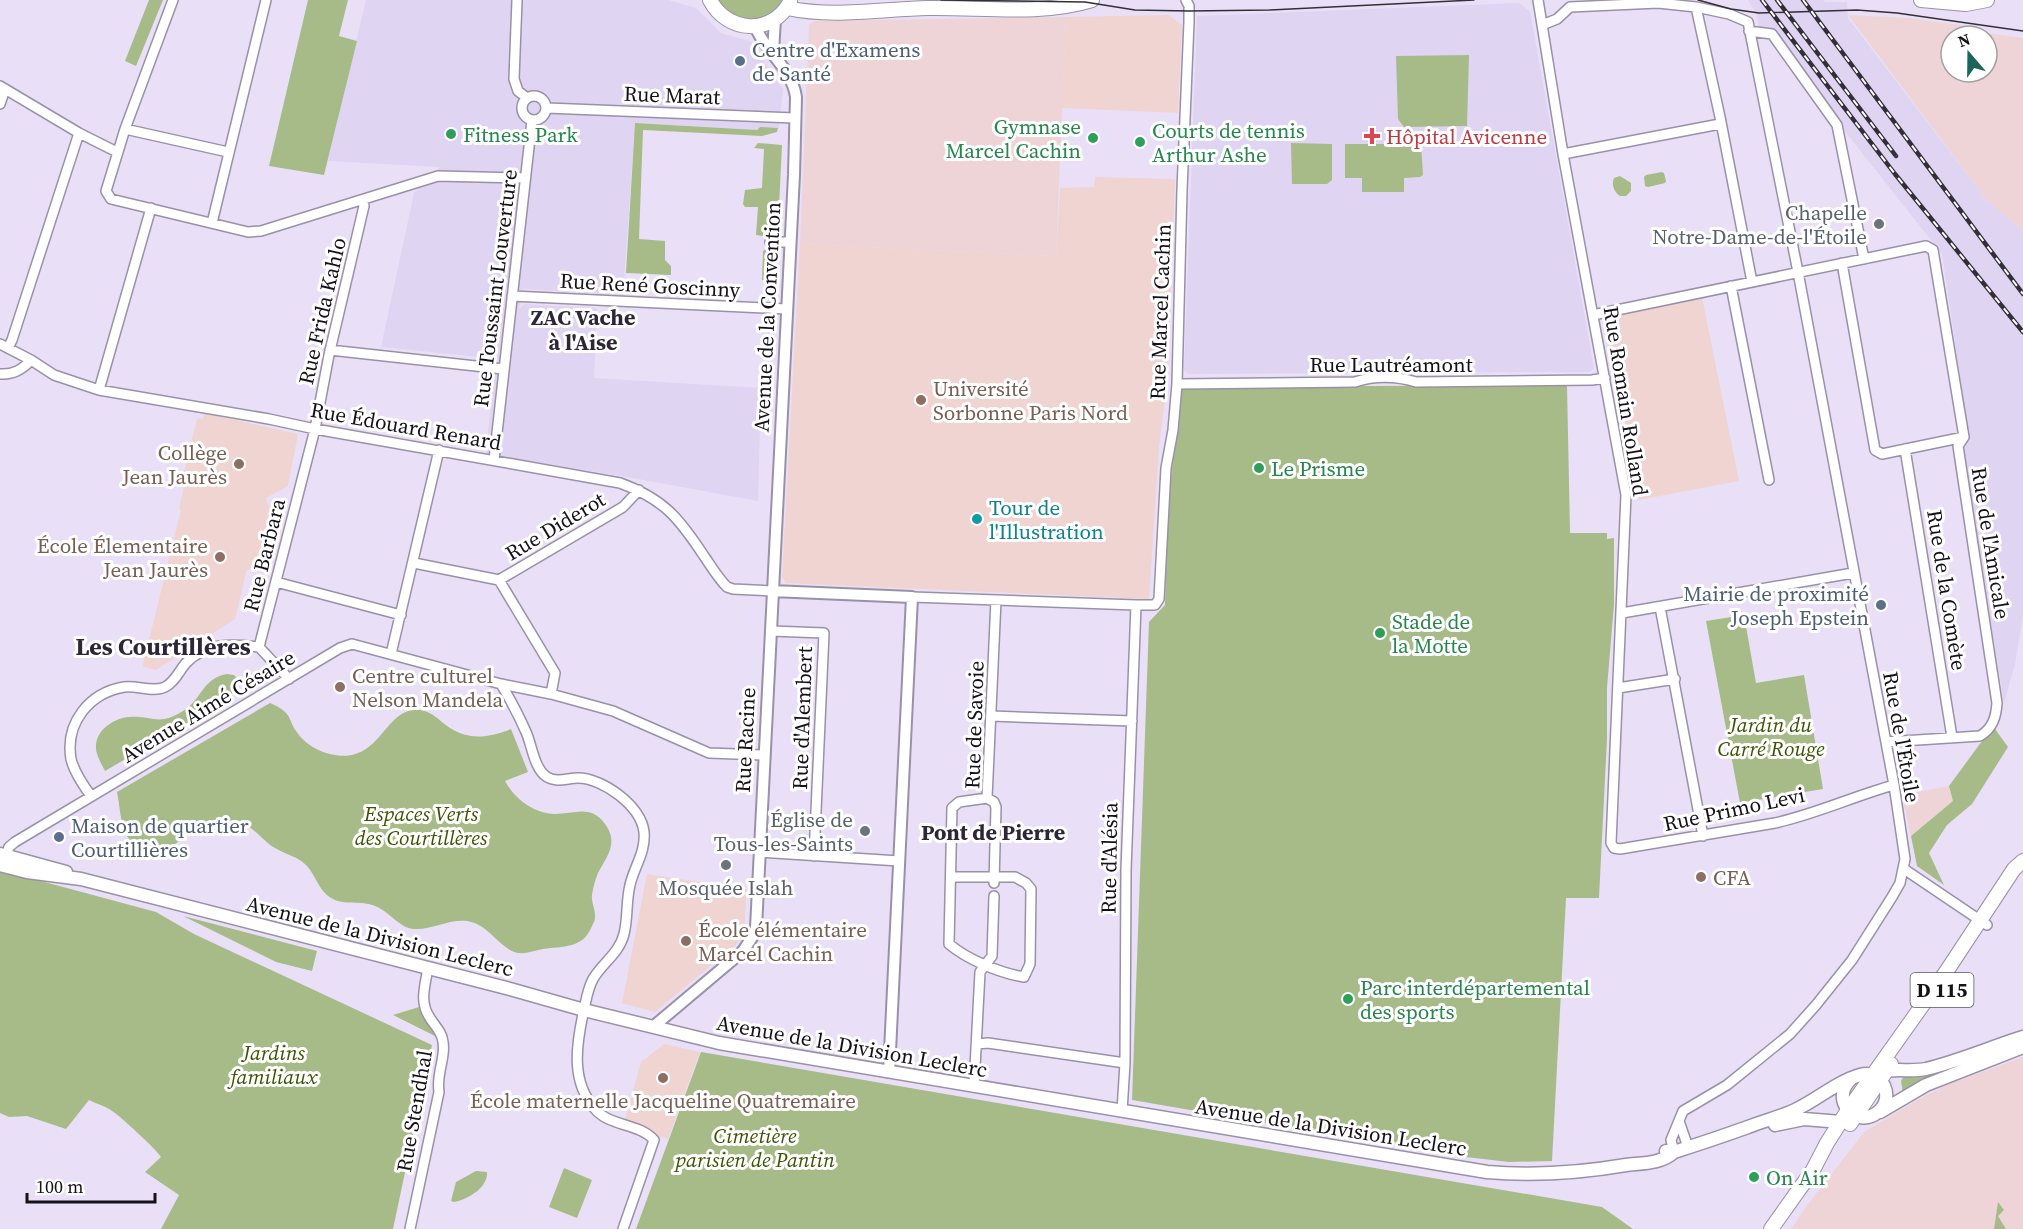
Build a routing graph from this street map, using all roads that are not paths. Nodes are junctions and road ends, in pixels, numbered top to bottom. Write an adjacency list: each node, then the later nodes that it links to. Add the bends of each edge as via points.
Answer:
1 (173, 0): 24 (street)
2 (266, 0): 27 (street)
3 (517, 0): 18 (street, via 514,80)
4 (709, 0): 14 (main road, via 724,18)
5 (1092, 0): 10 (main road, via 1051,8 856,12 802,10)
6 (1186, 0): 49 (street, Rue Marcel Cachin, via 1189,22)
7 (1538, 0): 13 (street, Rue Romain Rolland)
8 (1922, 0): 9 (main road, via 1966,4)
9 (1987, 0)
10 (789, 4): 12 (main road)
11 (1696, 7): 13 (street, via 1658,3 1570,7 1557,19); 15 (street, via 1748,22); 23 (street)
12 (775, 19): 14 (main road); 16 (street)
13 (1542, 25): 28 (street, Rue Romain Rolland)
14 (754, 26): 16 (street, Avenue de la Convention, via 759,38)
15 (1749, 31): 35 (street, via 1772,34 1838,125); 37 (street, Rue de l'Étoile)
16 (773, 52): 21 (street, Avenue de la Convention, via 794,87)
17 (3, 88): 19 (street); 25 (street)
18 (526, 98): 20 (street, via 538,96); 22 (street, via 523,113)
19 (0, 104)
20 (547, 108): 21 (street, Rue Marat); 22 (street, via 544,116)
21 (795, 118): 34 (street, Avenue de la Convention)
22 (532, 120): 29 (street, Rue Toussaint Louverture)
23 (1720, 124): 28 (street); 38 (street)
24 (124, 129): 26 (street); 27 (street)
25 (79, 133): 26 (street); 43 (street, via 12,340)
26 (117, 152): 31 (street, via 108,196)
27 (228, 152): 32 (street)
28 (1563, 154): 42 (street, Rue Romain Rolland)
29 (525, 178): 30 (street, via 438,176); 40 (street, Rue Toussaint Louverture)
30 (363, 200): 32 (street, via 261,231 248,232); 44 (street, Rue Frida Kahlo)
31 (151, 208): 32 (street); 50 (street)
32 (212, 223)
33 (770, 242): 34 (street)
34 (790, 242): 41 (street, Avenue de la Convention)
35 (1864, 259): 36 (street); 52 (street, Rue de l'Amicale, via 1926,246 1933,250)
36 (1842, 263): 37 (street); 53 (street, via 1875,450 1878,453)
37 (1798, 272): 38 (street); 59 (street, Rue de l'Étoile)
38 (1752, 282): 39 (street)
39 (1731, 286): 42 (street); 56 (street)
40 (512, 296): 41 (street, Rue René Goscinny); 46 (street, Rue Toussaint Louverture)
41 (787, 309): 62 (street, Avenue de la Convention)
42 (1593, 315): 48 (street, Rue Romain Rolland)
43 (4, 346): 45 (street, Rue Édouard Renard)
44 (330, 350): 46 (street); 51 (street, Rue Frida Kahlo)
45 (31, 360): 47 (street, via 9,375); 50 (street, Rue Édouard Renard, via 54,375)
46 (503, 369): 55 (street, Rue Toussaint Louverture)
47 (0, 374)
48 (1605, 378): 49 (street, Rue Lautréamont, via 1416,382 1368,378 1355,382); 67 (street, Rue Romain Rolland, via 1626,495)
49 (1177, 384): 65 (street, Rue Marcel Cachin, via 1166,468 1159,599 1155,605)
50 (99, 390): 51 (street, Rue Édouard Renard)
51 (315, 429): 54 (street, Rue Édouard Renard); 61 (street, Rue Barbara)
52 (1964, 437): 53 (street); 79 (street, Rue de l'Amicale, via 1958,446 1997,703 1991,726 1980,736)
53 (1905, 449): 79 (street, Rue de la Comète)
54 (439, 450): 55 (street, Rue Édouard Renard); 58 (street)
55 (494, 460): 57 (street, Rue Édouard Renard, via 620,483)
56 (1769, 480)
57 (639, 490): 60 (street, Rue Diderot, via 623,507); 62 (street, Rue Édouard Renard, via 661,503 686,528 727,586)
58 (414, 563): 60 (street, Rue Diderot); 68 (street)
59 (1854, 573): 66 (street); 80 (street, Rue de l'Étoile)
60 (499, 580): 76 (street, via 555,673)
61 (276, 582): 68 (street); 70 (street, Rue Barbara)
62 (772, 591): 63 (street); 69 (street, Rue Racine)
63 (912, 597): 64 (street); 90 (street)
64 (996, 600): 65 (street); 77 (street, Rue de Savoie)
65 (1136, 605): 78 (street, Rue d'Alésia)
66 (1660, 607): 67 (street); 73 (street)
67 (1622, 613): 75 (street, Rue Romain Rolland)
68 (401, 615): 71 (street)
69 (771, 631): 81 (street, Rue Racine); 88 (street, Rue d'Alembert, via 824,633)
70 (259, 647): 72 (street); 83 (street, via 225,644 209,648 185,664 167,687 128,686 91,701 74,724 70,744 72,762)
71 (391, 654): 72 (street, Avenue Aimé Césaire, via 352,644); 74 (street, Avenue Aimé Césaire)
72 (289, 679): 83 (street, Avenue Aimé Césaire)
73 (1675, 679): 75 (street); 85 (street)
74 (501, 684): 76 (street, Avenue Aimé Césaire); 99 (street, via 547,778 598,780 621,796 636,813 644,831 642,854 630,884 624,935 588,988)
75 (1618, 688): 86 (street, Rue Romain Rolland, via 1611,843)
76 (551, 694): 81 (street, Avenue Aimé Césaire, via 613,711 709,753)
77 (992, 716): 78 (street); 84 (street, Rue de Savoie)
78 (1132, 721): 104 (street, Rue d'Alésia)
79 (1952, 737): 80 (street)
80 (1886, 742): 82 (street, Rue de l'Étoile)
81 (763, 755): 87 (street, Rue Racine)
82 (1894, 785): 85 (street, Rue Primo Levi, via 1798,818); 92 (street, Rue de l'Étoile)
83 (91, 796): 89 (street, Avenue Aimé Césaire, via 48,822)
84 (987, 798): 93 (street, via 959,802 952,808); 94 (street, Rue de Savoie, via 996,807)
85 (1703, 836): 86 (street, Rue Primo Levi)
86 (1614, 848)
87 (759, 852): 88 (street); 100 (street, Rue Racine, via 753,936 743,951)
88 (814, 856): 90 (street)
89 (6, 861): 98 (main road, Avenue de la Division Leclerc)
90 (898, 861): 105 (street)
91 (2023, 861): 96 (main road, D 115, via 2014,869)
92 (1904, 869): 96 (street); 112 (street, Rue de l'Étoile, via 1900,883 1852,960 1816,1005 1790,1034 1714,1095 1685,1109)
93 (951, 877): 94 (street); 97 (street, via 949,944)
94 (994, 880): 97 (street, via 1015,877 1031,889 1030,964 1024,977)
95 (994, 896): 97 (street, via 992,956)
96 (1983, 922): 106 (main road, D 115)
97 (985, 964): 102 (street, via 980,972)
98 (428, 968): 99 (main road, Avenue de la Division Leclerc); 116 (street, Rue Stendhal, via 423,1002 440,1032 444,1050)
99 (584, 1010): 100 (main road, Avenue de la Division Leclerc); 117 (street, via 577,1054 583,1093 596,1111 647,1132 654,1140)
100 (654, 1026): 105 (main road, Avenue de la Division Leclerc, via 719,1043)
101 (2023, 1037): 106 (main road, Avenue de la Division Leclerc, via 1927,1069)
102 (977, 1044): 104 (street); 108 (street)
103 (2023, 1047): 110 (main road, via 1926,1085)
104 (1125, 1064): 109 (street, Rue d'Alésia)
105 (889, 1072): 108 (main road, Avenue de la Division Leclerc)
106 (1880, 1075): 107 (main road, Avenue de la Division Leclerc, via 1864,1074); 110 (main road, via 1886,1098); 111 (main road, D 115)
107 (1851, 1079): 111 (main road, via 1842,1093); 113 (main road, Avenue de la Division Leclerc, via 1797,1109)
108 (974, 1087): 109 (main road, Avenue de la Division Leclerc)
109 (1122, 1112): 115 (main road, Avenue de la Division Leclerc, via 1521,1175 1629,1165 1657,1153)
110 (1876, 1114): 111 (main road, Avenue de la Division Leclerc)
111 (1848, 1116): 113 (main road, Avenue de la Division Leclerc, via 1804,1119); 118 (main road, D 115, via 1831,1152 1813,1170)
112 (1679, 1121): 114 (street); 115 (street, via 1671,1140)
113 (1733, 1134): 114 (main road, Avenue de la Division Leclerc)
114 (1688, 1148): 115 (main road, Avenue de la Division Leclerc)
115 (1674, 1152)
116 (410, 1229)
117 (622, 1229)
118 (1772, 1229)

